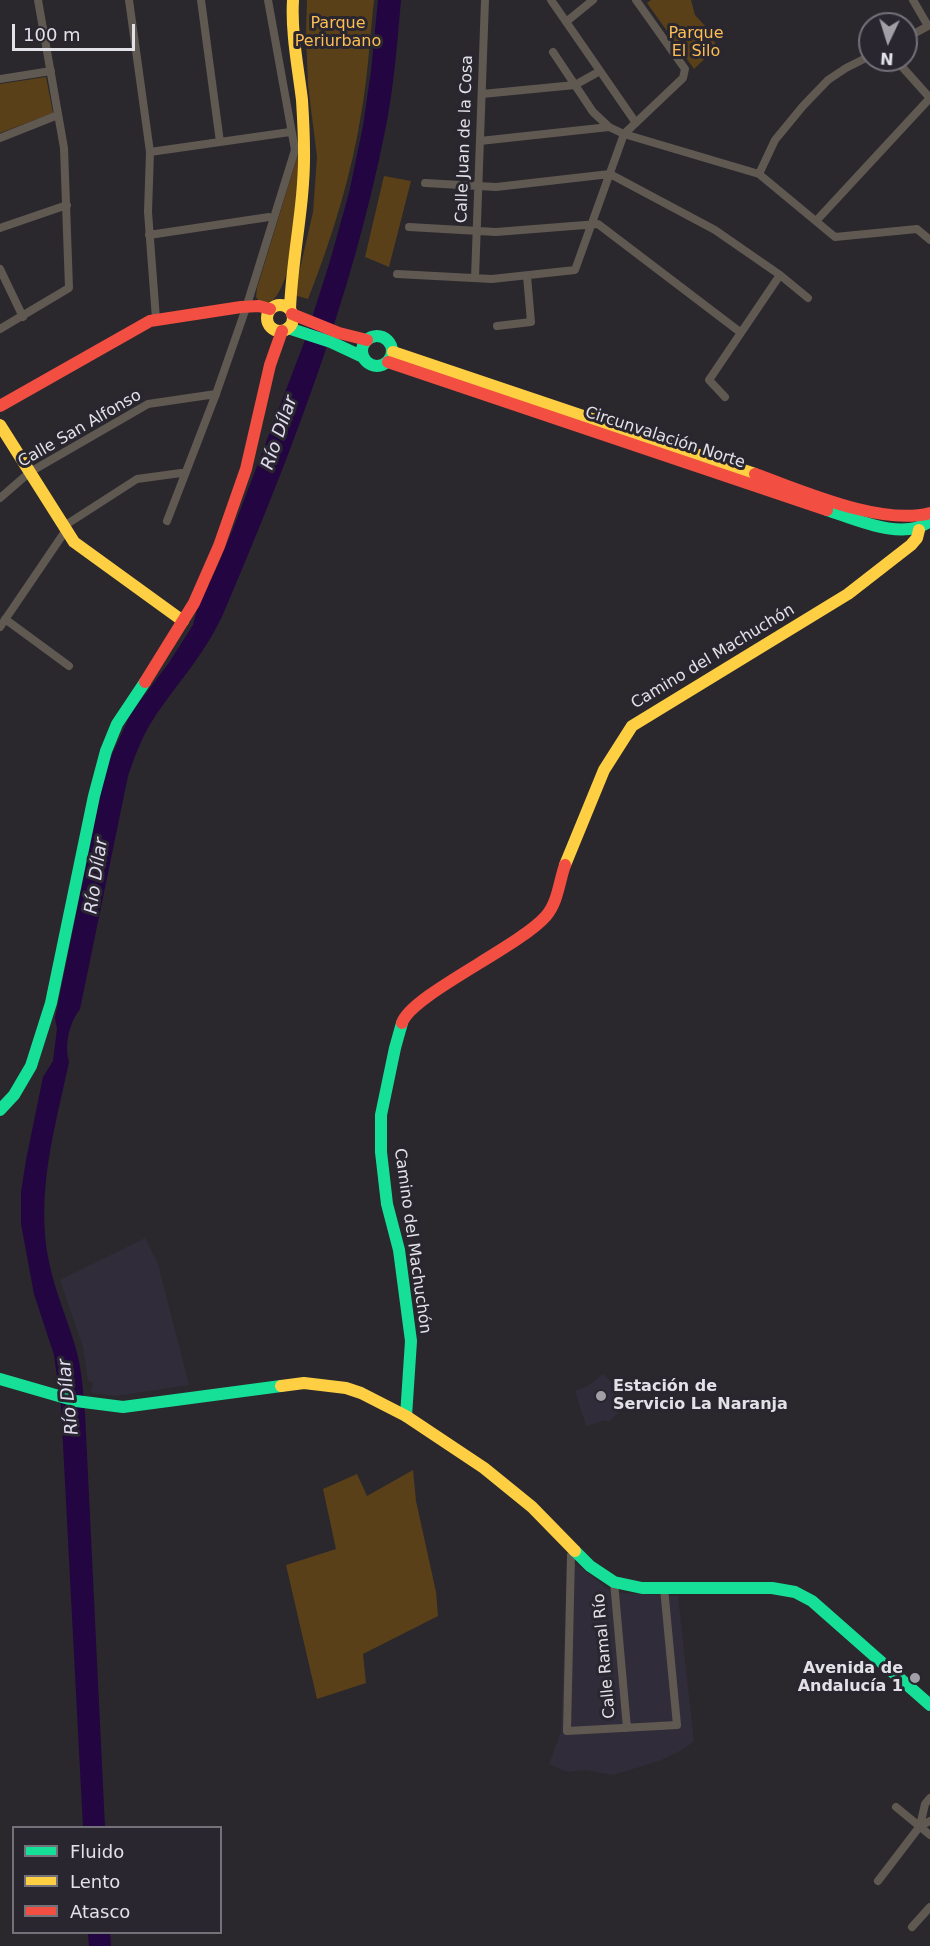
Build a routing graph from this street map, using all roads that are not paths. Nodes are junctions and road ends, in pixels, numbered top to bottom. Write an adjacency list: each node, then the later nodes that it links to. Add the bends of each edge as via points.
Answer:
1 (38, 0): 17 (street)
2 (129, 0): 32 (street)
3 (201, 0): 31 (street)
4 (268, 0): 27 (street)
5 (285, 0): 12 (street)
6 (292, 0): 12 (street)
7 (484, 0): 22 (street, Calle Juan de la Cosa)
8 (551, 0): 13 (street)
9 (593, 0): 13 (street)
10 (636, 0): 25 (street, via 685,69 683,78)
11 (913, 0): 14 (street)
12 (292, 18): 51 (street, via 304,152 303,195)
13 (566, 22): 18 (street)
14 (929, 25)
15 (553, 52): 21 (street)
16 (858, 62): 34 (street, via 828,80 809,100 775,140)
17 (51, 71): 20 (street); 24 (street)
18 (600, 71): 21 (street); 25 (street)
19 (907, 72): 23 (street)
20 (0, 79)
21 (575, 85): 22 (street); 26 (street)
22 (482, 94): 30 (street, Calle Juan de la Cosa)
23 (930, 98): 39 (street)
24 (58, 115): 29 (street); 37 (street)
25 (636, 123): 28 (street)
26 (609, 127): 28 (street); 30 (street)
27 (290, 132): 31 (street); 38 (street, via 295,150)
28 (624, 134): 33 (street); 34 (street)
29 (0, 138)
30 (480, 141): 36 (street, Calle Juan de la Cosa)
31 (220, 142): 32 (street)
32 (150, 152): 44 (street)
33 (610, 174): 36 (street, via 496,187); 40 (street); 48 (street, via 716,230)
34 (759, 174): 39 (street)
35 (425, 183): 36 (street)
36 (479, 185): 43 (street, Calle Juan de la Cosa)
37 (67, 205): 41 (street); 55 (street, via 69,288)
38 (273, 219): 44 (street); 53 (street)
39 (817, 220): 45 (street, via 835,237 917,229)
40 (592, 223): 43 (street); 49 (street, via 575,270); 61 (street)
41 (0, 228)
42 (409, 228): 43 (street)
43 (477, 231): 50 (street, Calle Juan de la Cosa)
44 (149, 234): 56 (street)
45 (930, 239)
46 (0, 269): 55 (street)
47 (397, 274): 50 (street)
48 (780, 275): 52 (street); 61 (street)
49 (527, 276): 50 (street); 58 (street, via 531,322)
50 (475, 278)
51 (291, 280): 54 (street); 57 (street)
52 (808, 298)
53 (246, 308): 56 (street); 57 (street, via 259,306); 66 (street)
54 (291, 312): 57 (street, via 292,321); 57 (street, via 284,306); 59 (street)
55 (23, 317): 60 (street)
56 (156, 319): 68 (street)
57 (276, 320): 59 (street); 79 (street, via 251,448 232,512 205,580)
58 (497, 326)
59 (308, 327): 62 (street)
60 (0, 329)
61 (740, 332): 67 (street, via 709,380)
62 (333, 336): 63 (street); 64 (street)
63 (368, 340): 64 (street, via 362,347); 65 (street, via 374,336 388,341)
64 (363, 357): 65 (street, via 379,367)
65 (390, 357): 74 (street, Circunvalación Norte, via 845,505); 78 (street, Circunvalación Norte, via 851,518 906,531)
66 (216, 394): 70 (street, Calle San Alfonso, via 148,404); 71 (street)
67 (725, 398)
68 (0, 406)
69 (0, 424): 70 (street)
70 (30, 472): 72 (street, Calle San Alfonso); 77 (street)
71 (185, 474): 75 (street); 77 (street, via 137,479)
72 (0, 498)
73 (930, 513): 74 (street, Circunvalación Norte)
74 (900, 518): 78 (street)
75 (167, 521)
76 (930, 521): 78 (street)
77 (65, 528): 79 (street, via 74,542); 80 (street)
78 (919, 530): 84 (street, Camino del Machuchón, via 910,545 848,594 632,726 604,770 553,906 544,918 507,947 422,1000 404,1018 381,1114 381,1152 411,1341)
79 (183, 621): 82 (street, via 117,724 106,751 51,1003 31,1066)
80 (2, 623): 81 (street)
81 (69, 666)
82 (0, 1110)
83 (0, 1379): 84 (street, via 88,1405 123,1407 304,1383 346,1388)
84 (405, 1416): 85 (street, via 519,1495)
85 (575, 1551): 86 (street); 89 (street, via 567,1731)
86 (614, 1582): 87 (street); 89 (street, Calle Ramal Río)
87 (664, 1588): 88 (street, via 772,1588 795,1592 812,1601); 89 (street, via 676,1725)
88 (930, 1705)
89 (627, 1728)
90 (930, 1798): 93 (street)
91 (896, 1807): 93 (street)
92 (930, 1821): 93 (street)
93 (920, 1826): 94 (street); 95 (street)
94 (930, 1835)
95 (878, 1881)
96 (930, 1907): 97 (street)
97 (912, 1927)

